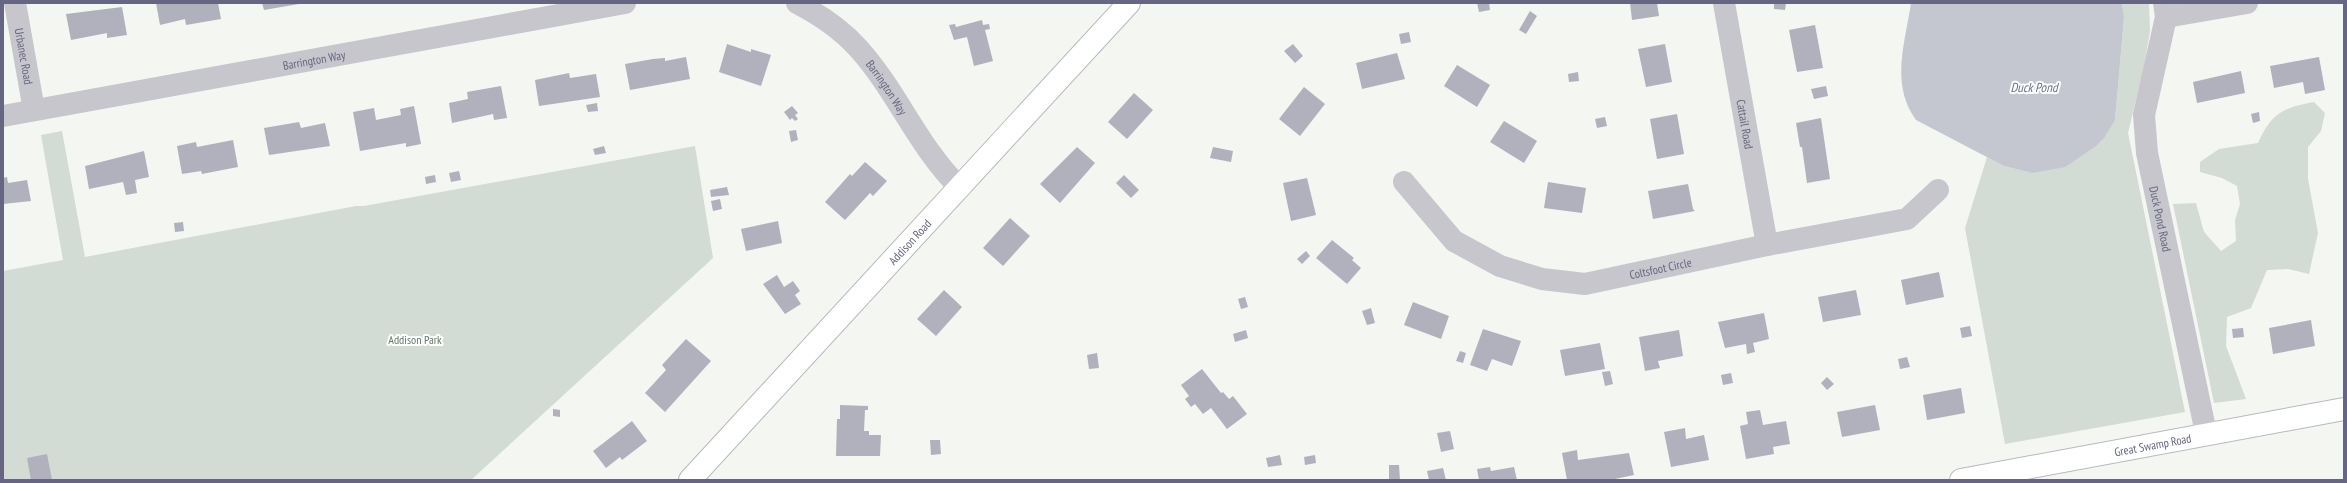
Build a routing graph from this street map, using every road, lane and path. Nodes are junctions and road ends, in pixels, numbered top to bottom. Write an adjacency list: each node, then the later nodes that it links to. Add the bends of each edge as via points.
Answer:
1 (15, 3): 8 (street, Urbanec Road)
2 (625, 3): 8 (street, Barrington Way)
3 (797, 3): 11 (street, Barrington Way, via 829,22 858,49 935,160)
4 (1129, 3): 11 (main road, Addison Road)
5 (1724, 3): 13 (street, Cattail Road)
6 (2247, 3): 7 (street)
7 (2165, 10): 15 (street, Duck Pond Road, via 2144,115 2147,152)
8 (34, 110): 9 (street, Barrington Way)
9 (3, 116)
10 (1404, 182): 13 (street, Coltsfoot Circle, via 1454,241 1500,266 1542,279 1585,284)
11 (960, 188): 16 (main road, Addison Road)
12 (1938, 190): 13 (street, Coltsfoot Circle, via 1907,219)
13 (1767, 245)
14 (2344, 409): 15 (main road, Great Swamp Road)
15 (2206, 433): 17 (main road, Great Swamp Road)
16 (690, 480)
17 (1961, 480)

